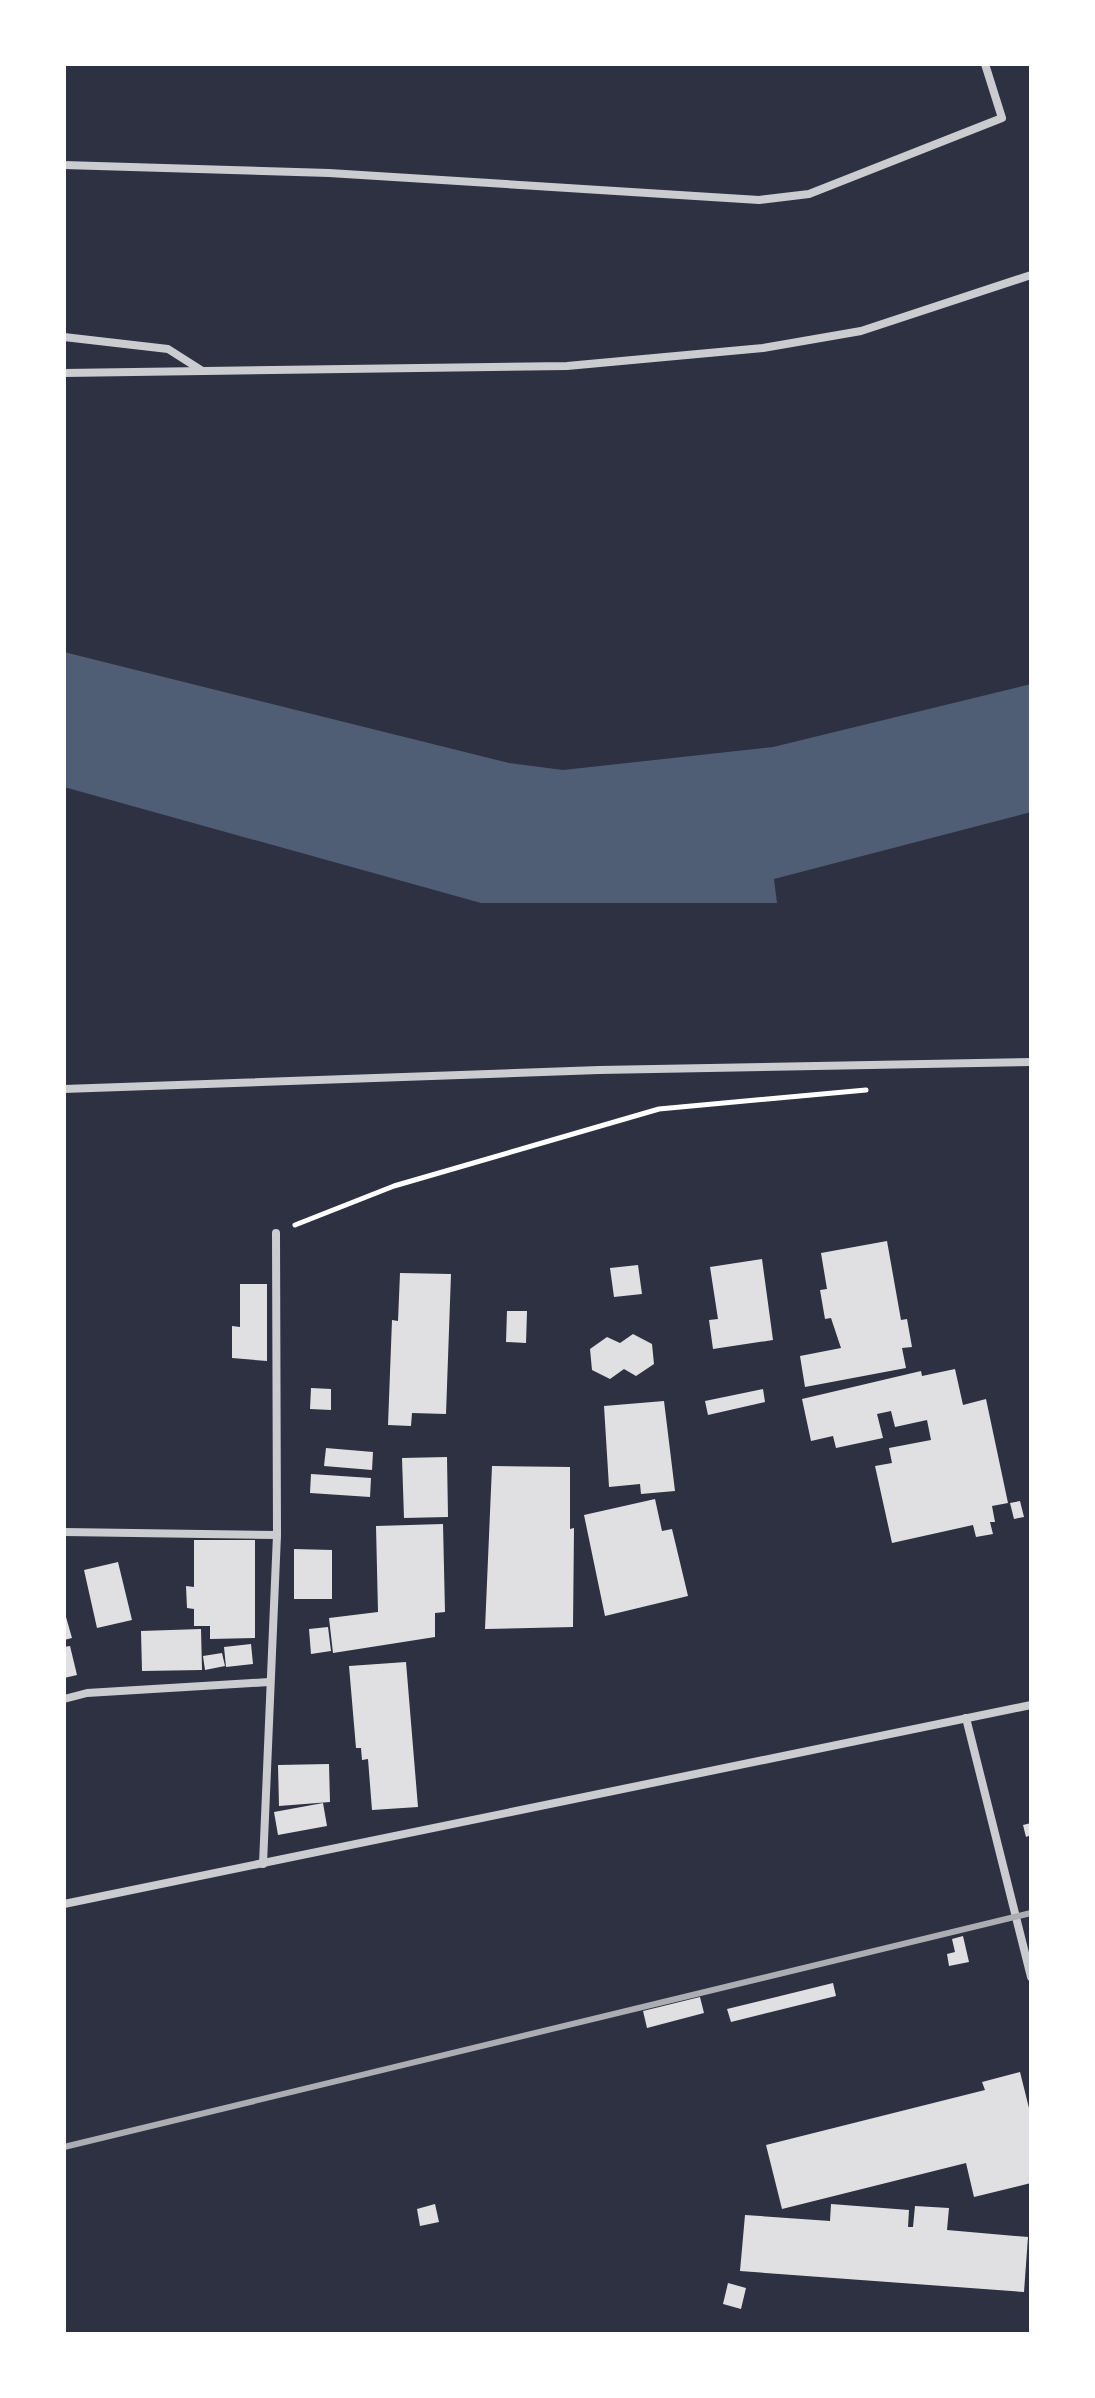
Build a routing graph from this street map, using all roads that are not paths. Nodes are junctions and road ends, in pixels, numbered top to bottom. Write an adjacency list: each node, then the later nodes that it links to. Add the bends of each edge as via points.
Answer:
1 (985, 64): 2 (street, via 1002,118 809,194 759,200 329,173)
2 (64, 165)
3 (1031, 275): 5 (street, via 861,331 763,348 567,366)
4 (64, 337): 5 (street, via 168,349)
5 (201, 370): 6 (street)
6 (64, 373)
7 (1031, 1062): 8 (street, via 599,1070)
8 (64, 1089)
9 (276, 1233): 11 (street)
10 (64, 1532): 11 (street)
11 (277, 1535): 12 (street)
12 (269, 1682): 13 (street, via 87,1693); 16 (street)
13 (64, 1699)
14 (1031, 1705): 15 (street)
15 (966, 1718): 16 (street); 18 (street)
16 (263, 1864): 17 (street)
17 (64, 1904)
18 (1031, 1977)

